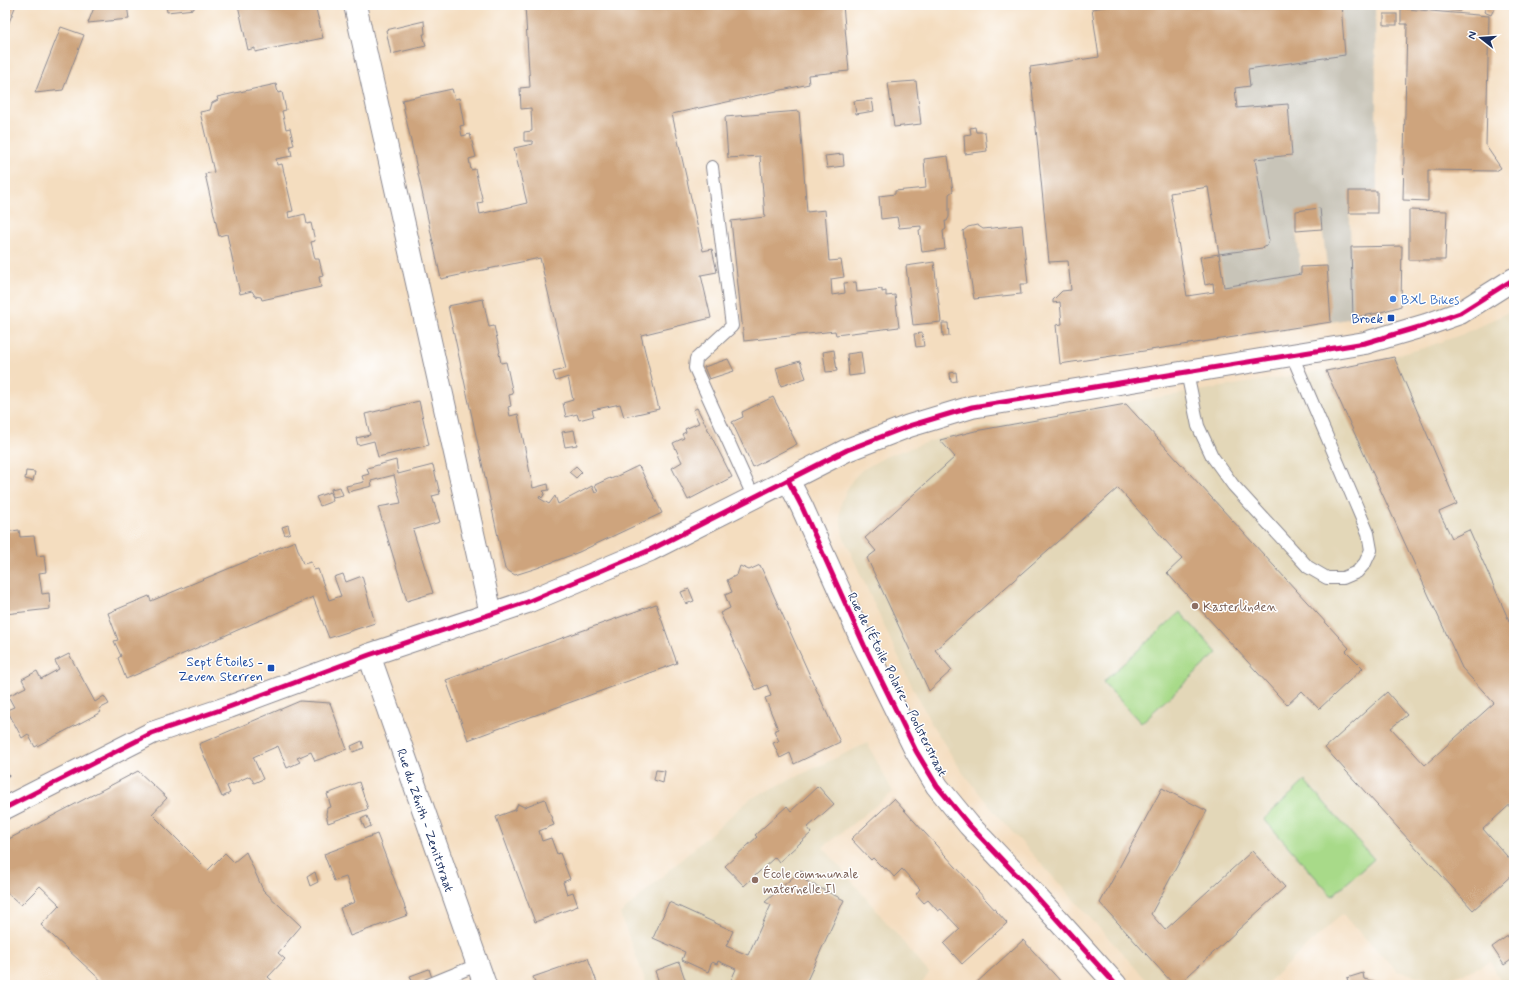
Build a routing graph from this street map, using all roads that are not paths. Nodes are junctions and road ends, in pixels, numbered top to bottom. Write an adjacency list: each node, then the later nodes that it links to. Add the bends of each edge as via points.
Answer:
1 (355, 5): 8 (street)
2 (712, 167): 7 (lane, via 732,326 696,359 696,368)
3 (1514, 279): 4 (street, via 1460,313 1426,326 1365,343)
4 (1292, 354): 5 (street); 5 (lane, via 1368,533 1371,550 1365,564 1357,572 1343,578 1327,578 1308,567 1233,485 1212,456 1198,426)
5 (1187, 372): 6 (street, via 972,408 909,426 847,450)
6 (788, 480): 7 (street); 14 (street, Rue de l'Étoile Polaire - Poolsterstraat, via 864,645 916,751 937,786 969,825)
7 (754, 498): 8 (street, via 650,550 527,602)
8 (491, 614): 9 (street)
9 (369, 655): 10 (street, via 152,733); 11 (street, Rue du Zénith - Zenitstraat)
10 (5, 808)
11 (477, 965): 12 (lane); 13 (street, Rue du Zénith - Zenitstraat)
12 (428, 985)
13 (485, 985)
14 (1116, 985)

